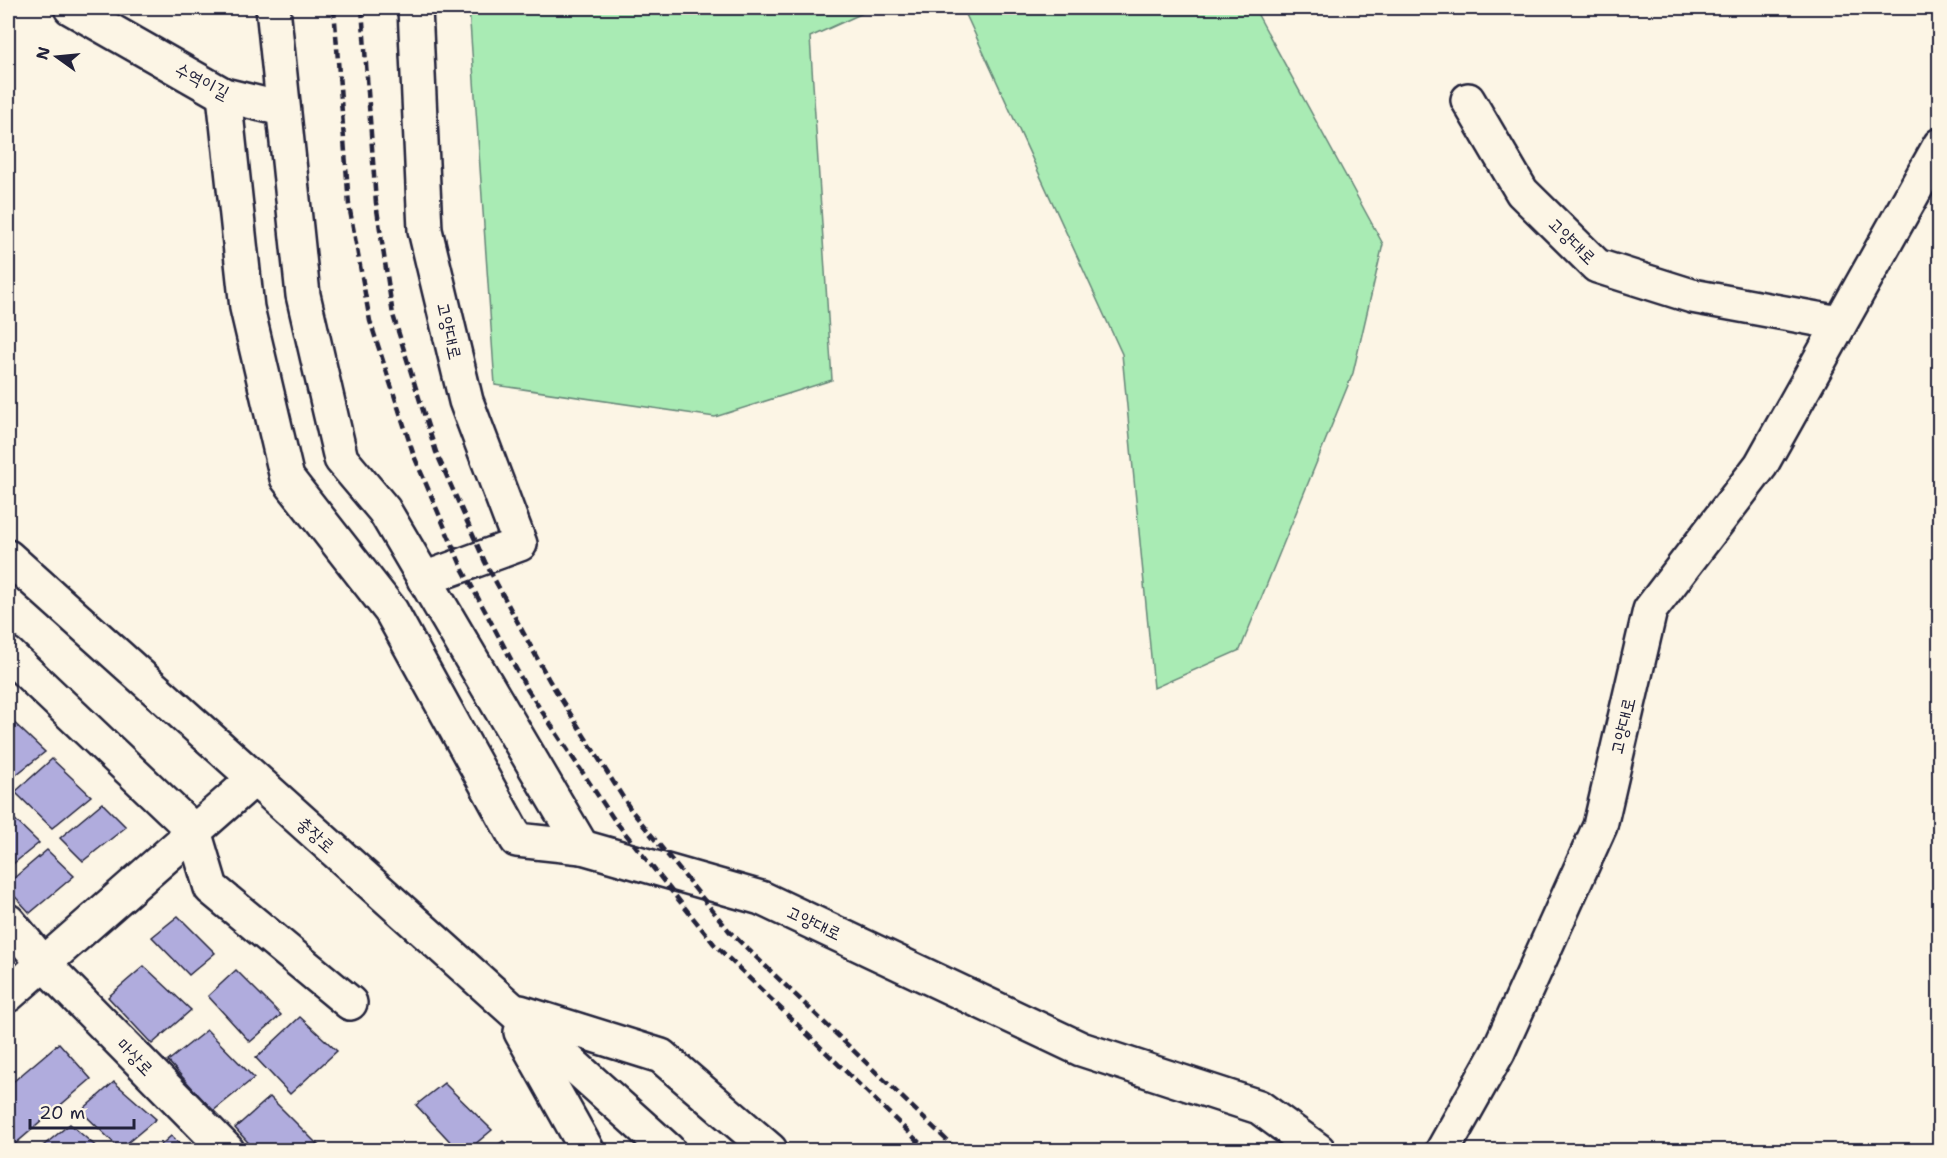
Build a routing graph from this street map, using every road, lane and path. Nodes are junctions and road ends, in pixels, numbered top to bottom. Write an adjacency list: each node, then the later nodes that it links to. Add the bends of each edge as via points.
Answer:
1 (71, 8): 4 (street, 수역이길)
2 (273, 8): 6 (street)
3 (415, 8): 10 (street, 고양대로, via 425,230 466,400 520,544)
4 (224, 95): 6 (street, 수역이길); 14 (street, 고양대로, via 247,308 287,478 391,611 517,840)
5 (1468, 100): 8 (street, 고양대로, via 1522,192 1597,266 1692,296)
6 (282, 109): 10 (street, via 303,295 341,459 384,510)
7 (1940, 145): 8 (street, 고양대로)
8 (1839, 323): 25 (street, 고양대로, via 1761,465 1650,610 1600,826 1498,1052)
9 (8, 556): 12 (street, 충장로)
10 (424, 579): 14 (street)
11 (8, 654): 13 (street)
12 (254, 779): 13 (street); 19 (street, 충장로)
13 (194, 831): 16 (street); 18 (street, via 211,888)
14 (582, 847): 24 (street, 고양대로, via 761,898 1081,1049 1259,1107)
15 (8, 921): 16 (street, 마상로)
16 (43, 963): 17 (street); 20 (street, 마상로)
17 (8, 994)
18 (350, 1003)
19 (509, 1009): 21 (street); 22 (street, 충장로); 23 (street, via 661,1056)
20 (227, 1150)
21 (587, 1150)
22 (668, 1150)
23 (770, 1150)
24 (1318, 1150)
25 (1443, 1150)

